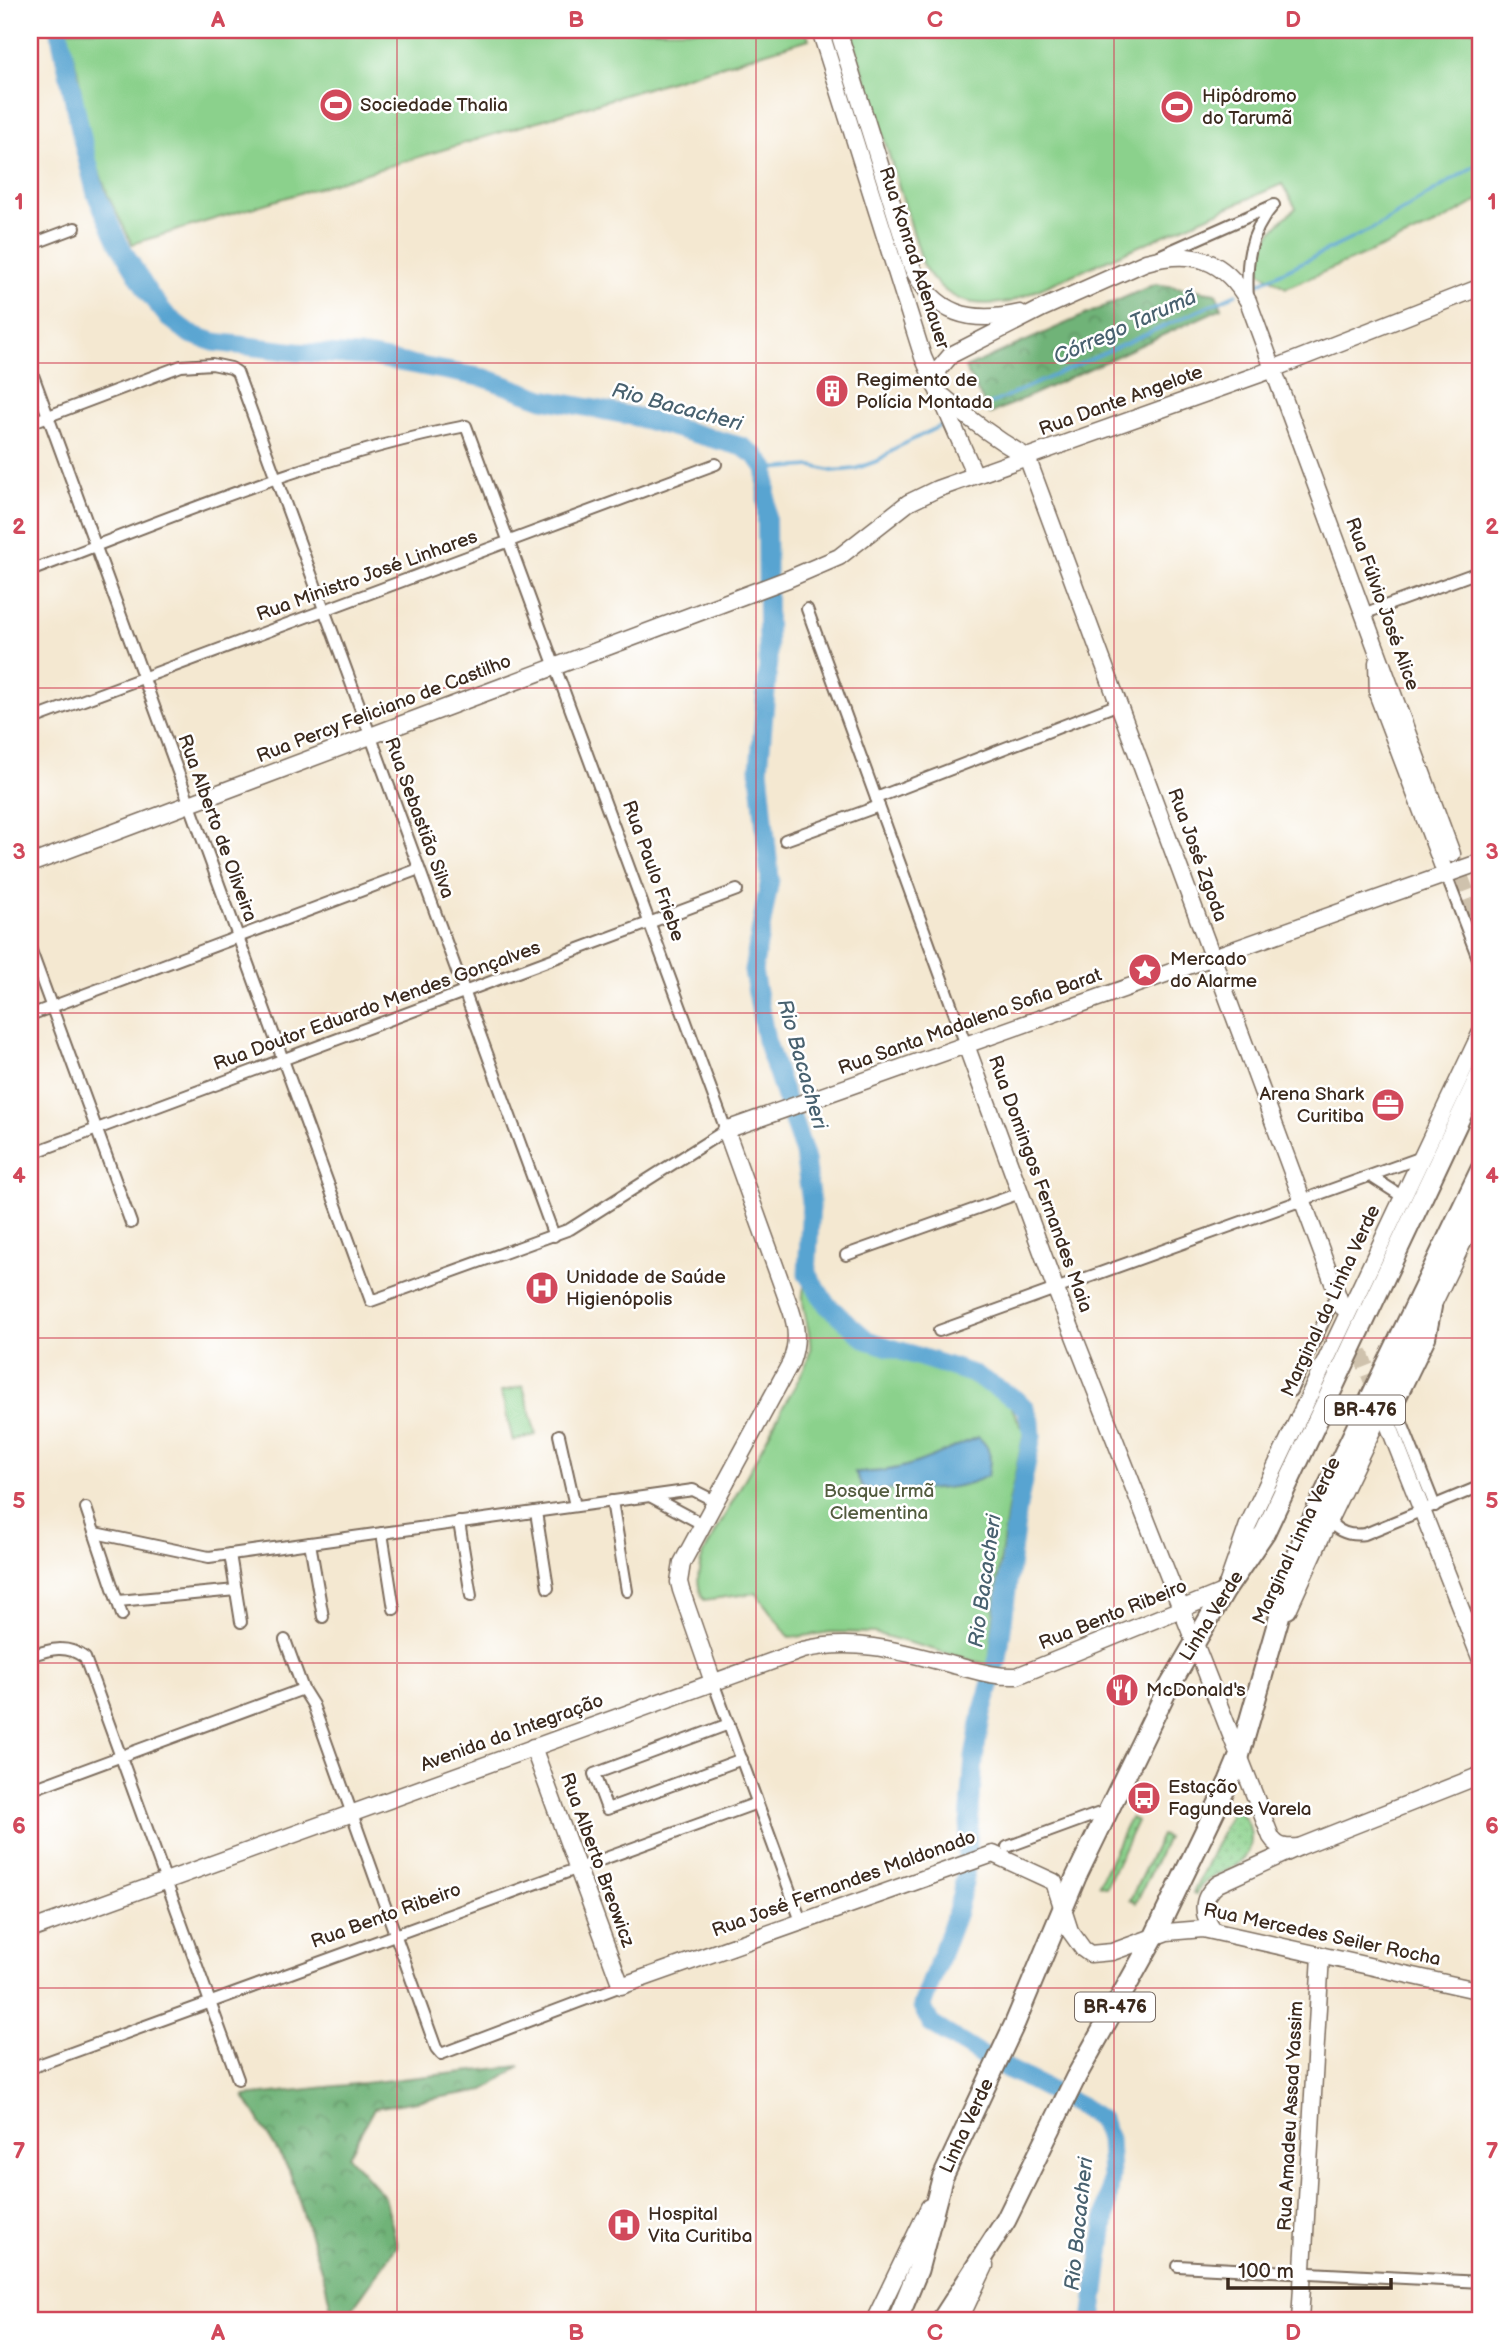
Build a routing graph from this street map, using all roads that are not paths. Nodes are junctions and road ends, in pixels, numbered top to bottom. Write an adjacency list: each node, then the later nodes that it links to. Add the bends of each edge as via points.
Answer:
1 (820, 30): 11 (main road, Rua Konrad Adenauer)
2 (838, 30): 8 (main road, Rua Konrad Adenauer, via 912,267 924,289 944,306 969,317)
3 (75, 228): 4 (street)
4 (30, 245)
5 (1146, 262): 6 (main road, via 1176,256 1200,259); 6 (street, via 1274,205 1251,240); 8 (main road)
6 (1242, 282): 10 (main road, Rua Fúlvio José Alice)
7 (1481, 286): 10 (main road, Rua Dante Angelote)
8 (1043, 308): 11 (main road, via 951,355 939,369)
9 (30, 367): 13 (street, Rua Alberto de Oliveira)
10 (1273, 369): 15 (main road, Rua Dante Angelote); 26 (main road, Rua Fúlvio José Alice)
11 (937, 390): 12 (main road, Rua Konrad Adenauer)
12 (951, 409): 15 (main road, Rua Konrad Adenauer); 17 (main road)
13 (48, 416): 14 (street); 18 (street, Rua Sebastião Silva, via 181,366 231,368 237,372); 20 (street, Rua Alberto de Oliveira)
14 (30, 423)
15 (1027, 457): 17 (main road, Rua Dante Angelote); 30 (main road, Rua José Zgoda)
16 (716, 464): 19 (street, Rua Ministro José Linhares)
17 (975, 475): 23 (main road, Rua Dante Angelote, via 922,495 839,557)
18 (276, 478): 19 (street, Rua Paulo Friebe, via 380,444 466,426); 20 (street); 25 (street, Rua Sebastião Silva)
19 (509, 541): 25 (street, Rua Ministro José Linhares); 28 (street, Rua Paulo Friebe)
20 (95, 546): 21 (street); 29 (street, Rua Alberto de Oliveira)
21 (30, 571)
22 (1481, 571): 26 (street)
23 (753, 593): 28 (main road, Rua Percy Feliciano de Castilho)
24 (807, 609): 33 (street, Rua Domingos Fernandes Maia)
25 (324, 610): 29 (street, Rua Ministro José Linhares); 32 (street, Rua Sebastião Silva)
26 (1363, 614): 27 (main road, Rua Fúlvio José Alice)
27 (1377, 652): 36 (main road, Rua Fúlvio José Alice); 38 (main road, via 1400,684); 40 (main road, via 1378,696)
28 (555, 667): 32 (main road, Rua Percy Feliciano de Castilho); 42 (street, Rua Paulo Friebe)
29 (144, 678): 31 (street, Rua Ministro José Linhares); 34 (street, Rua Alberto de Oliveira)
30 (1119, 704): 33 (street); 45 (main road, Rua José Zgoda)
31 (30, 720)
32 (371, 736): 34 (main road, Rua Percy Feliciano de Castilho); 39 (street, Rua Sebastião Silva)
33 (878, 802): 35 (street); 51 (street, Rua Domingos Fernandes Maia)
34 (190, 804): 37 (main road, Rua Percy Feliciano de Castilho); 43 (street, Rua Alberto de Oliveira)
35 (785, 840)
36 (1452, 854)
37 (30, 864)
38 (1474, 865): 40 (main road, Rua Santa Madalena Sofia Barat)
39 (419, 869): 43 (street); 47 (street, Rua Sebastião Silva)
40 (1446, 875): 45 (main road, Rua Santa Madalena Sofia Barat); 46 (street)
41 (737, 890): 42 (street, Rua Doutor Eduardo Mendes Gonçalves)
42 (649, 923): 47 (street, Rua Doutor Eduardo Mendes Gonçalves); 55 (street, Rua Paulo Friebe)
43 (238, 937): 48 (street); 52 (street, Rua Alberto de Oliveira)
44 (30, 948): 48 (street)
45 (1213, 958): 51 (main road, Rua Santa Madalena Sofia Barat); 62 (main road, Rua José Zgoda)
46 (1481, 966)
47 (465, 992): 52 (street, Rua Doutor Eduardo Mendes Gonçalves); 65 (street, Rua Sebastião Silva)
48 (51, 1007): 49 (street); 54 (street)
49 (30, 1015)
50 (1481, 1032): 57 (main road, Marginal da Linha Verde)
51 (966, 1045): 55 (main road, Rua Santa Madalena Sofia Barat); 60 (main road, Rua Domingos Fernandes Maia)
52 (283, 1059): 54 (street, Rua Doutor Eduardo Mendes Gonçalves); 70 (street, Rua Alberto de Oliveira)
53 (1481, 1073): 93 (highway, Linha Verde / BR-476, via 1265,1532)
54 (96, 1129): 56 (street, Rua Doutor Eduardo Mendes Gonçalves); 64 (street)
55 (726, 1130): 65 (street, Rua Santa Madalena Sofia Barat); 78 (main road, Rua Paulo Friebe, via 797,1341 792,1362)
56 (30, 1154)
57 (1422, 1157): 59 (street); 61 (main road, Marginal da Linha Verde)
58 (1481, 1169): 104 (highway, BR-476, via 1312,1519)
59 (1371, 1177): 61 (street); 62 (street)
60 (1020, 1193): 66 (street); 68 (main road, Rua Domingos Fernandes Maia)
61 (1404, 1197): 93 (main road, Marginal da Linha Verde, via 1248,1525)
62 (1303, 1201): 68 (street); 69 (main road, Rua José Zgoda)
63 (1481, 1205): 67 (main road)
64 (131, 1223)
65 (554, 1236): 70 (street, Rua Santa Madalena Sofia Barat)
66 (846, 1255)
67 (1439, 1288): 81 (street, via 1430,1338 1396,1408); 83 (main road, Marginal Linha Verde)
68 (1056, 1290): 71 (street); 97 (main road, Rua Domingos Fernandes Maia)
69 (1340, 1300): 72 (street)
70 (371, 1301)
71 (939, 1331)
72 (1291, 1391)
73 (1386, 1419): 81 (main road)
74 (559, 1435): 79 (street)
75 (1481, 1486): 81 (street)
76 (650, 1496): 77 (street); 78 (street, via 693,1490); 85 (street)
77 (612, 1501): 79 (street); 92 (street)
78 (715, 1501): 85 (main road)
79 (575, 1506): 82 (street)
80 (86, 1508): 86 (street)
81 (1429, 1509): 83 (street, via 1365,1534 1339,1531); 105 (main road)
82 (536, 1512): 84 (street); 90 (street)
83 (1329, 1520): 104 (main road, Marginal Linha Verde)
84 (459, 1522): 87 (street); 94 (street)
85 (702, 1524): 107 (main road, via 682,1563 680,1582)
86 (94, 1533): 89 (street, via 209,1557); 95 (street)
87 (382, 1533): 88 (street); 96 (street)
88 (310, 1543): 89 (street); 99 (street)
89 (230, 1554): 91 (street)
90 (548, 1588)
91 (236, 1590): 95 (street); 100 (street)
92 (627, 1591)
93 (1225, 1591): 97 (main road, Rua Bento Ribeiro); 102 (highway, Linha Verde / BR-476)
94 (471, 1596)
95 (118, 1601): 98 (street)
96 (394, 1609)
97 (1181, 1609): 102 (main road, Rua Domingos Fernandes Maia); 106 (main road, Rua Bento Ribeiro)
98 (122, 1615)
99 (323, 1617)
100 (241, 1622)
101 (285, 1640): 108 (street)
102 (1194, 1642): 112 (main road, Rua Domingos Fernandes Maia); 117 (highway, Linha Verde / BR-476)
103 (30, 1656): 111 (street, via 63,1648 85,1658)
104 (1266, 1659): 112 (highway, BR-476)
105 (1481, 1660)
106 (1017, 1675): 107 (main road, Avenida da Integração, via 982,1673 884,1647 842,1644 803,1650)
107 (713, 1682): 109 (street); 110 (main road, Avenida da Integração)
108 (303, 1689): 111 (street); 118 (street)
109 (729, 1724): 113 (street); 113 (street, via 594,1774 607,1809)
110 (533, 1747): 118 (main road, Avenida da Integração); 121 (main road, Rua Alberto Breowicz)
111 (121, 1756): 115 (street); 122 (street)
112 (1239, 1757): 120 (main road, Rua Domingos Fernandes Maia, via 1275,1842); 128 (highway, BR-476)
113 (742, 1759): 116 (street)
114 (1481, 1775): 120 (main road)
115 (30, 1790)
116 (757, 1802): 121 (street, Rua Bento Ribeiro); 124 (street)
117 (1108, 1810): 119 (street); 123 (highway, Linha Verde / BR-476)
118 (352, 1813): 122 (main road, Avenida da Integração); 127 (street)
119 (1007, 1847)
120 (1299, 1847): 126 (main road, via 1211,1889 1204,1906)
121 (578, 1868): 127 (street, Rua Bento Ribeiro); 130 (main road, Rua Alberto Breowicz)
122 (166, 1880): 125 (main road, Avenida da Integração); 132 (street)
123 (1062, 1907): 124 (main road, Rua José Fernandes Maldonado, via 1057,1886 1049,1878 988,1854); 128 (main road, Rua José Fernandes Maldonado, via 1075,1938 1090,1954 1112,1952); 135 (highway, Linha Verde / BR-476)
124 (801, 1922): 130 (main road, Rua José Fernandes Maldonado)
125 (30, 1930)
126 (1213, 1930): 128 (main road, Rua Mercedes Seiler Rocha, via 1182,1929); 129 (main road, Rua Mercedes Seiler Rocha)
127 (395, 1935): 130 (street, via 441,2054); 132 (street, Rua Bento Ribeiro)
128 (1154, 1937): 136 (highway, BR-476, via 1076,2077)
129 (1321, 1955): 131 (main road, Rua Mercedes Seiler Rocha); 138 (main road, Rua Amadeu Assad Yassim)
130 (621, 1986)
131 (1481, 1991)
132 (210, 2002): 133 (street, Rua Bento Ribeiro); 134 (street)
133 (30, 2068)
134 (238, 2079)
135 (942, 2179): 140 (main road); 141 (highway, Linha Verde / BR-476, via 918,2270)
136 (1006, 2220): 142 (highway, BR-476); 143 (main road)
137 (1178, 2266): 138 (street)
138 (1303, 2273): 139 (street); 144 (main road, Rua Amadeu Assad Yassim)
139 (1481, 2282)
140 (874, 2321)
141 (897, 2321)
142 (940, 2321)
143 (959, 2321)
144 (1300, 2321)

